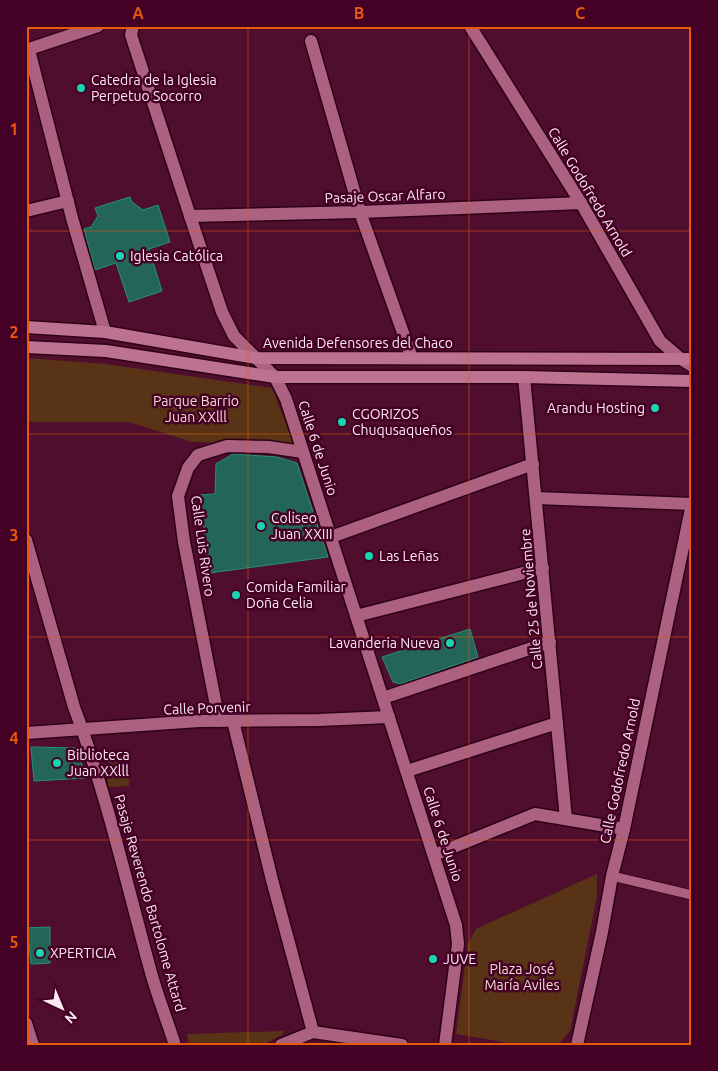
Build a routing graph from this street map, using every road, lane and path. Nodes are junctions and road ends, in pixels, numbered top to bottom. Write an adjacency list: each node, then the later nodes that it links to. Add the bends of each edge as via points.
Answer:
1 (98, 26): 4 (street)
2 (133, 26): 11 (street, Calle 6 de Junio, via 131,35)
3 (470, 26): 8 (street, Calle Godofredo Arnold)
4 (74, 30): 6 (street)
5 (312, 42): 10 (street)
6 (27, 50): 7 (street)
7 (68, 201): 9 (street); 13 (street)
8 (581, 203): 10 (street, Pasaje Oscar Alfaro); 17 (street, Calle Godofredo Arnold, via 660,341)
9 (26, 211)
10 (360, 212): 11 (street, Pasaje Oscar Alfaro); 16 (street)
11 (190, 216): 15 (street, Calle 6 de Junio, via 222,312 234,336)
12 (26, 327): 13 (street, Avenida Defensores del Chaco)
13 (105, 332): 15 (street, Avenida Defensores del Chaco)
14 (26, 347): 18 (street, via 106,351)
15 (256, 358): 16 (street, Avenida Defensores del Chaco); 18 (street, Calle 6 de Junio)
16 (412, 358): 17 (street, Avenida Defensores del Chaco)
17 (688, 361)
18 (275, 377): 19 (street); 21 (street, Calle 6 de Junio, via 286,399)
19 (524, 377): 20 (street); 22 (street, Calle 25 de Noviembre)
20 (692, 381)
21 (303, 452): 25 (street, Calle 6 de Junio); 32 (street, Calle Luis Rivero, via 227,446 198,455 188,468 178,496)
22 (533, 464): 23 (street, Calle 25 de Noviembre); 25 (street)
23 (536, 498): 24 (street); 27 (street, Calle 25 de Noviembre)
24 (692, 504): 39 (street, Calle Godofredo Arnold)
25 (331, 538): 28 (street, Calle 6 de Junio)
26 (26, 540): 35 (street, Pasaje Reverendo Bartolome Attard)
27 (543, 568): 28 (street); 29 (street, Calle 25 de Noviembre)
28 (356, 616): 30 (street, Calle 6 de Junio)
29 (550, 642): 30 (street); 34 (street, Calle 25 de Noviembre)
30 (383, 698): 31 (street, Calle 6 de Junio)
31 (389, 717): 33 (street, Calle Porvenir); 37 (street, Calle 6 de Junio)
32 (219, 721): 33 (street, Calle Porvenir); 35 (street, Calle Porvenir)
33 (233, 721): 44 (street)
34 (557, 723): 37 (street); 38 (street, Calle 25 de Noviembre)
35 (83, 729): 36 (street, Calle Porvenir); 46 (street, Pasaje Reverendo Bartolome Attard)
36 (26, 733)
37 (407, 771): 40 (street, Calle 6 de Junio)
38 (566, 819): 39 (street); 40 (street, via 536,814)
39 (624, 829): 41 (street, Calle Godofredo Arnold)
40 (434, 855): 49 (street, Calle 6 de Junio, via 456,925 458,944)
41 (612, 876): 42 (lane); 50 (street, Calle Godofredo Arnold)
42 (692, 896)
43 (26, 1023): 45 (street)
44 (313, 1032): 47 (street); 48 (street)
45 (33, 1045)
46 (175, 1045)
47 (281, 1045)
48 (402, 1045)
49 (445, 1045)
50 (577, 1045)

